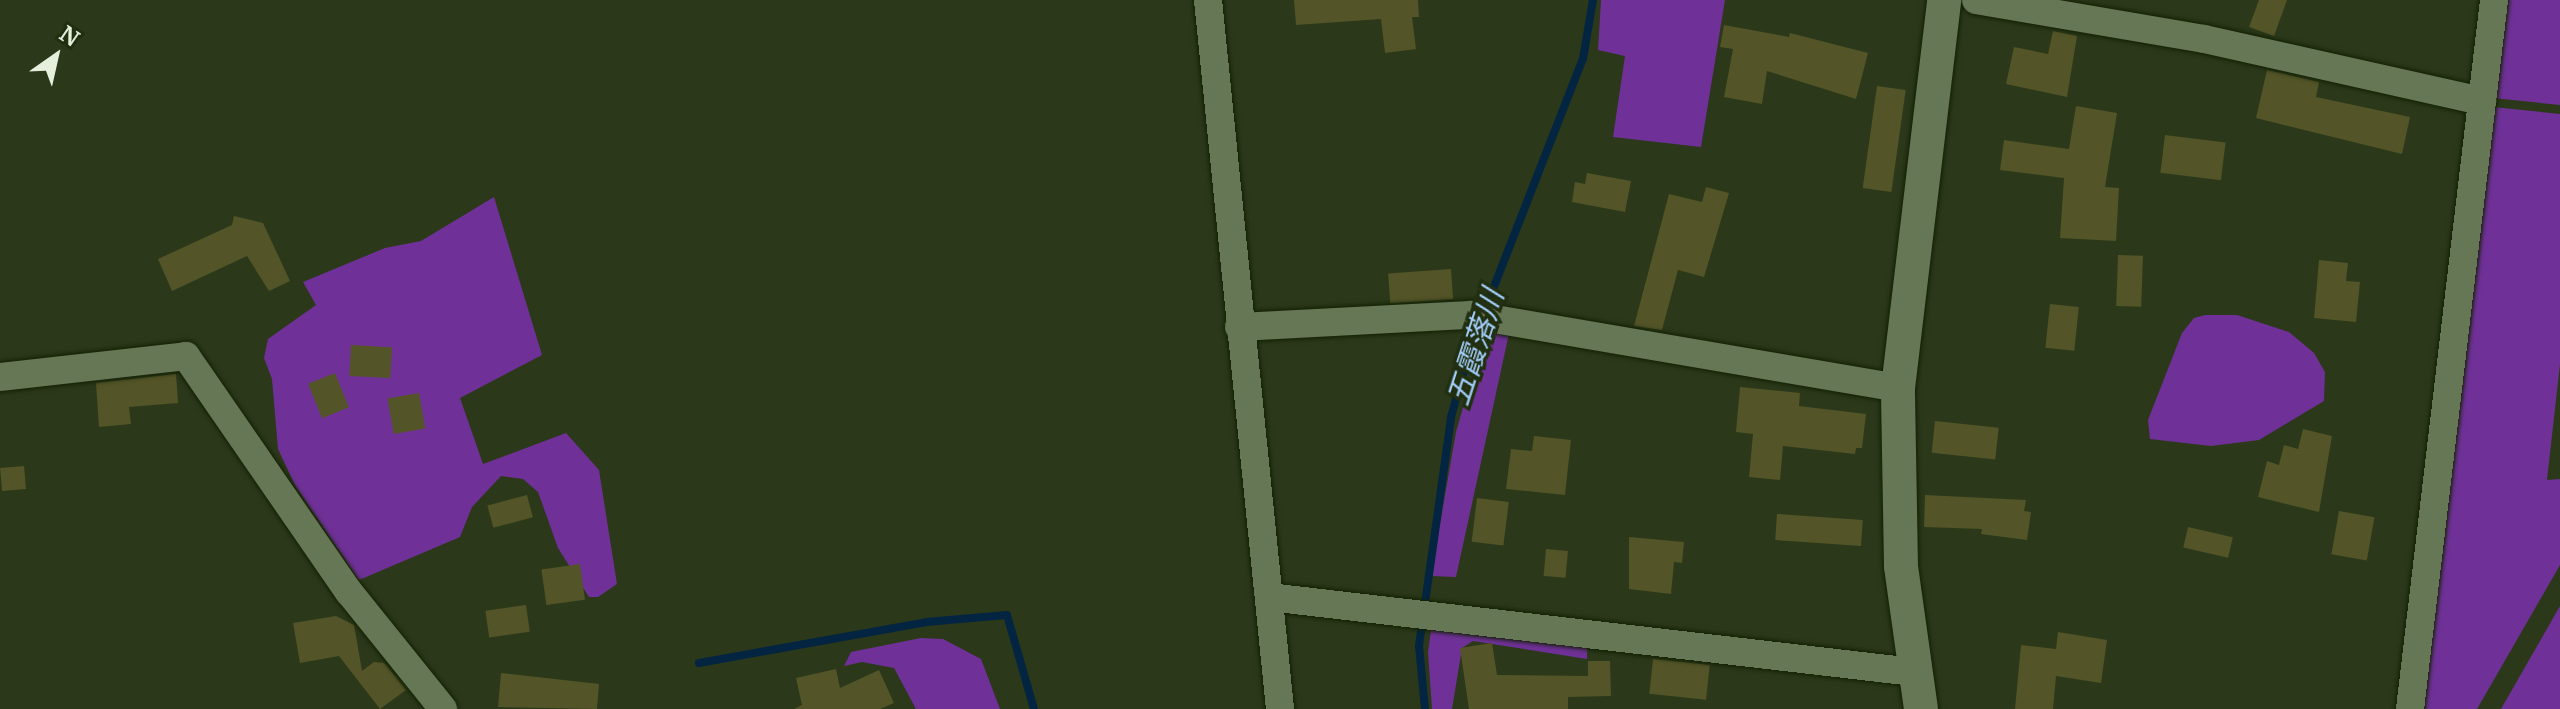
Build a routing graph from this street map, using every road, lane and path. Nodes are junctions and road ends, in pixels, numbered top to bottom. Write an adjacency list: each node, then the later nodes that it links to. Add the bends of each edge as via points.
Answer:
1 (1208, 0): 6 (street)
2 (1944, 0): 8 (street)
3 (1976, 0): 5 (street, via 2204,39)
4 (2494, 0): 5 (street)
5 (2482, 101): 14 (street)
6 (1239, 327): 8 (street, via 1481,316); 9 (street)
7 (0, 377): 11 (street, via 186,356 349,592)
8 (1898, 388): 10 (street, via 1901,566)
9 (1269, 597): 10 (street); 12 (street)
10 (1913, 672): 13 (street)
11 (443, 709)
12 (1280, 709)
13 (1921, 709)
14 (2410, 709)

